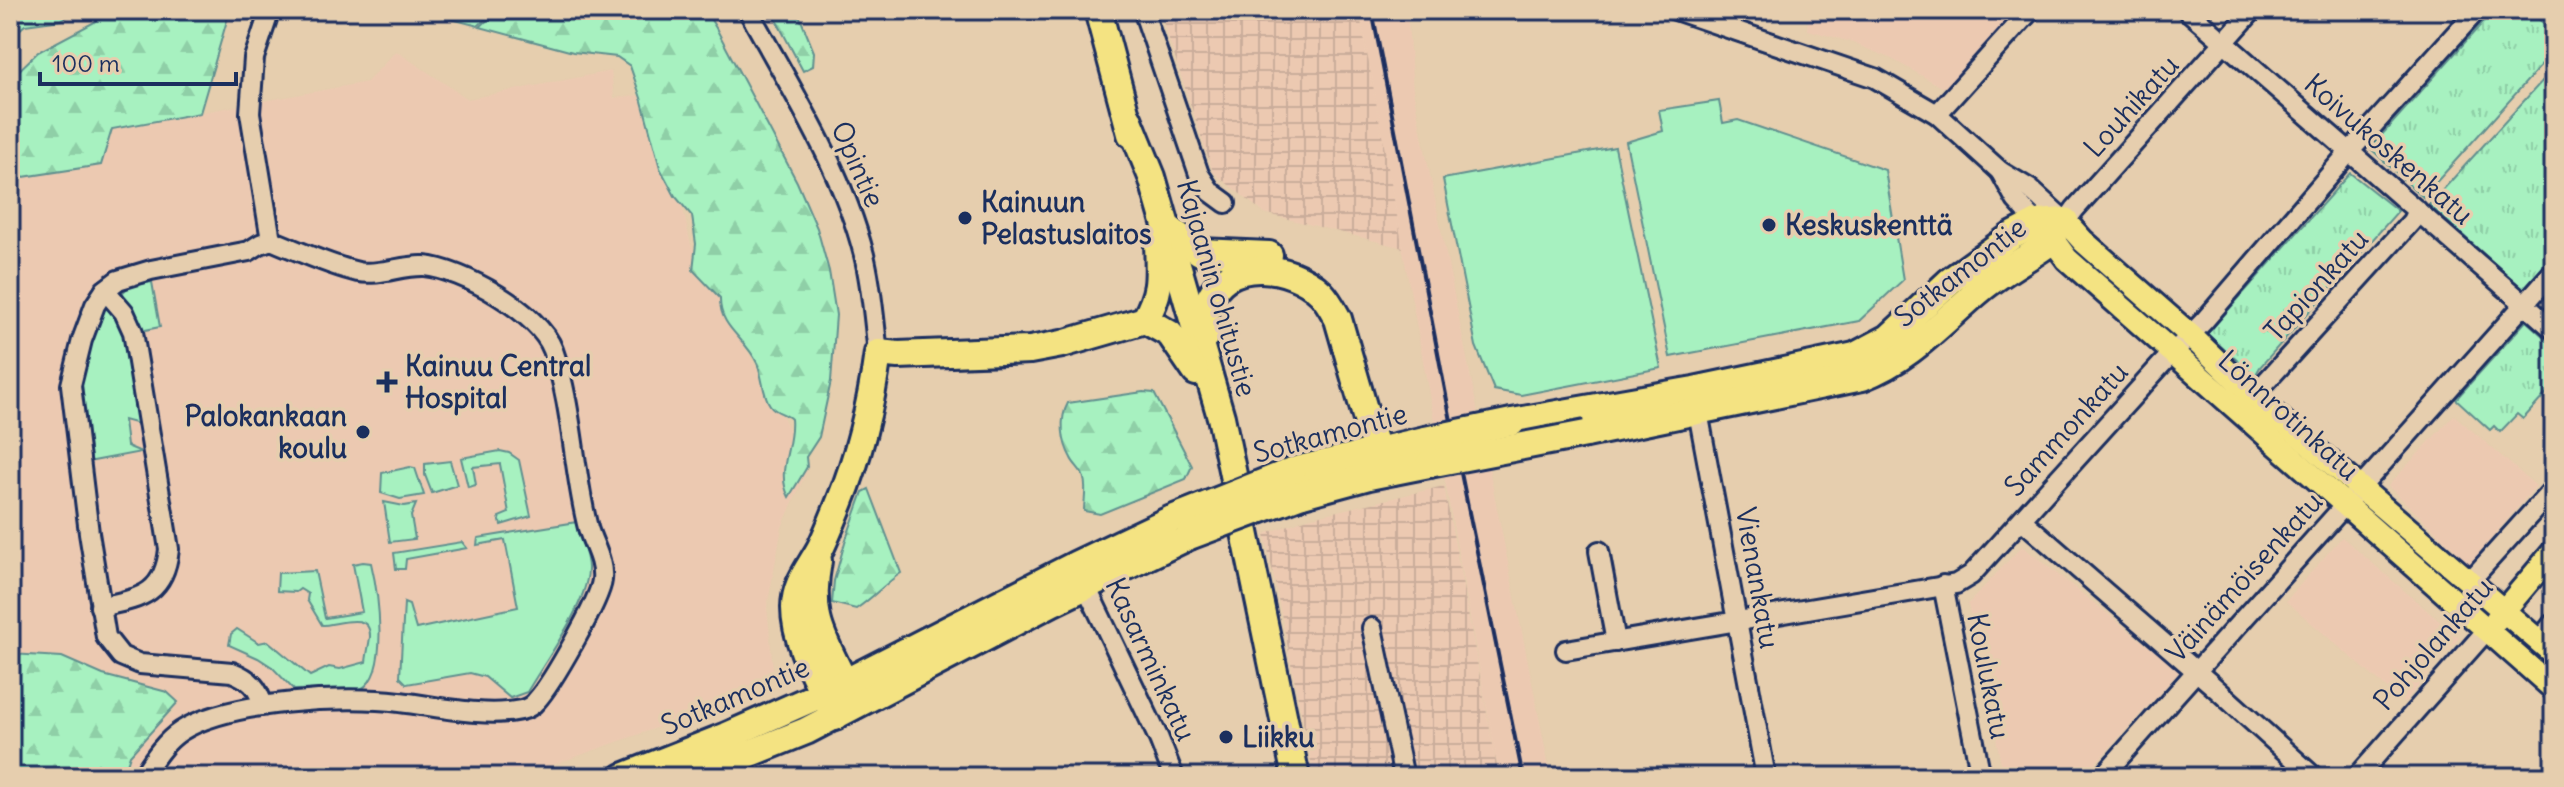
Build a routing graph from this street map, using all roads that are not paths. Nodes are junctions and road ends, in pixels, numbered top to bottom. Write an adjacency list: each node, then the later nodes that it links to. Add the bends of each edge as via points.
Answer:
1 (270, 10): 18 (street, via 254,58 250,113)
2 (748, 10): 26 (street, Opintie, via 846,199 865,258)
3 (1098, 10): 17 (highway, Kajaanin ohitustie, via 1140,180)
4 (1143, 10): 14 (street, via 1199,174)
5 (1675, 10): 11 (street, Lönnrotinkatu, via 1875,78)
6 (2031, 10): 11 (street)
7 (2187, 10): 10 (street, Koivukoskenkatu)
8 (2253, 10): 10 (street, Louhikatu)
9 (2477, 10): 12 (street, Sammonkatu)
10 (2224, 44): 12 (street, Koivukoskenkatu); 16 (street, Louhikatu)
11 (1937, 114): 13 (street, Lönnrotinkatu)
12 (2350, 151): 15 (street, Koivukoskenkatu); 24 (street, Sammonkatu)
13 (2000, 171): 16 (street, Lönnrotinkatu, via 2016,200); 16 (street, Lönnrotinkatu, via 2030,189)
14 (1226, 203)
15 (2417, 210): 21 (street, Koivukoskenkatu); 28 (street, Tapionkatu)
16 (2052, 228): 24 (main road, Lönnrotinkatu, via 2083,241); 25 (main road, Lönnrotinkatu, via 2067,259); 29 (highway, Sotkamontie, via 2012,236 1950,281 1873,349)
17 (1163, 236): 22 (highway, via 1157,297); 27 (highway, Kajaanin ohitustie); 31 (highway, via 1200,252 1287,258 1333,284 1353,312)
18 (271, 240): 20 (street, via 249,251 140,273); 52 (street, via 361,272 421,266 449,270 532,320 550,340 557,361 603,579 598,599 541,694 521,711 372,699)
19 (2554, 271): 21 (street, Väinämöisenkatu)
20 (105, 290): 40 (street, via 82,340 71,385); 40 (street, via 133,332 169,549 163,575 148,594)
21 (2525, 305): 23 (street, Koivukoskenkatu); 33 (street, Väinämöisenkatu)
22 (1138, 322): 26 (highway, via 1030,350); 27 (highway, via 1163,328)
23 (2554, 330)
24 (2190, 335): 25 (street, Sammonkatu); 28 (main road, Lönnrotinkatu)
25 (2173, 352): 33 (main road, Lönnrotinkatu); 34 (street, Sammonkatu)
26 (878, 353): 51 (highway, via 867,423 821,546 815,586 818,630)
27 (1201, 366): 31 (highway, via 1205,314 1221,283 1239,272 1262,269 1306,282 1327,300 1338,319); 57 (highway, Kajaanin ohitustie, via 1221,417)
28 (2253, 396): 33 (main road, Lönnrotinkatu)
29 (1696, 401): 30 (highway, Sotkamontie, bridge, via 1586,434); 30 (highway, Sotkamontie, bridge, via 1512,422); 42 (street, Vienankatu)
30 (1427, 452): 31 (highway, Sotkamontie)
31 (1388, 456): 37 (highway, Sotkamontie, bridge, via 1296,483 1180,528)
32 (2554, 488): 38 (street, Pohjolankatu)
33 (2353, 498): 38 (main road, Lönnrotinkatu); 45 (main road, Lönnrotinkatu); 49 (street, Väinämöisenkatu)
34 (2022, 520): 39 (street, Sammonkatu, via 1971,575); 49 (street)
35 (1599, 551): 46 (street)
36 (2554, 551): 41 (main road, Pohjolankatu)
37 (1081, 576): 51 (highway, Sotkamontie); 56 (street, Kasarminkatu)
38 (2469, 582): 41 (main road, Lönnrotinkatu)
39 (1943, 585): 42 (street, Sammonkatu); 60 (street, Koulukatu)
40 (100, 607): 52 (street, via 106,637 121,656 140,664 232,672 255,685)
41 (2504, 610): 45 (main road, Pohjolankatu); 47 (main road, Lönnrotinkatu)
42 (1738, 621): 46 (street, Sammonkatu); 59 (street, Vienankatu)
43 (2554, 622): 47 (street)
44 (1372, 628): 58 (street)
45 (2487, 630): 50 (main road, Lönnrotinkatu); 63 (street, Pohjolankatu)
46 (1616, 642): 48 (street, Sammonkatu)
47 (2547, 648)
48 (1566, 650)
49 (2197, 672): 61 (street, Väinämöisenkatu); 62 (street)
50 (2554, 689)
51 (840, 700): 54 (highway, Sotkamontie); 55 (highway, Sotkamontie)
52 (263, 706): 53 (street, via 209,717 180,732)
53 (142, 777)
54 (623, 777)
55 (691, 777)
56 (1174, 777)
57 (1296, 777)
58 (1404, 777)
59 (1766, 777)
60 (1981, 777)
61 (2102, 777)
62 (2314, 777)
63 (2357, 777)

